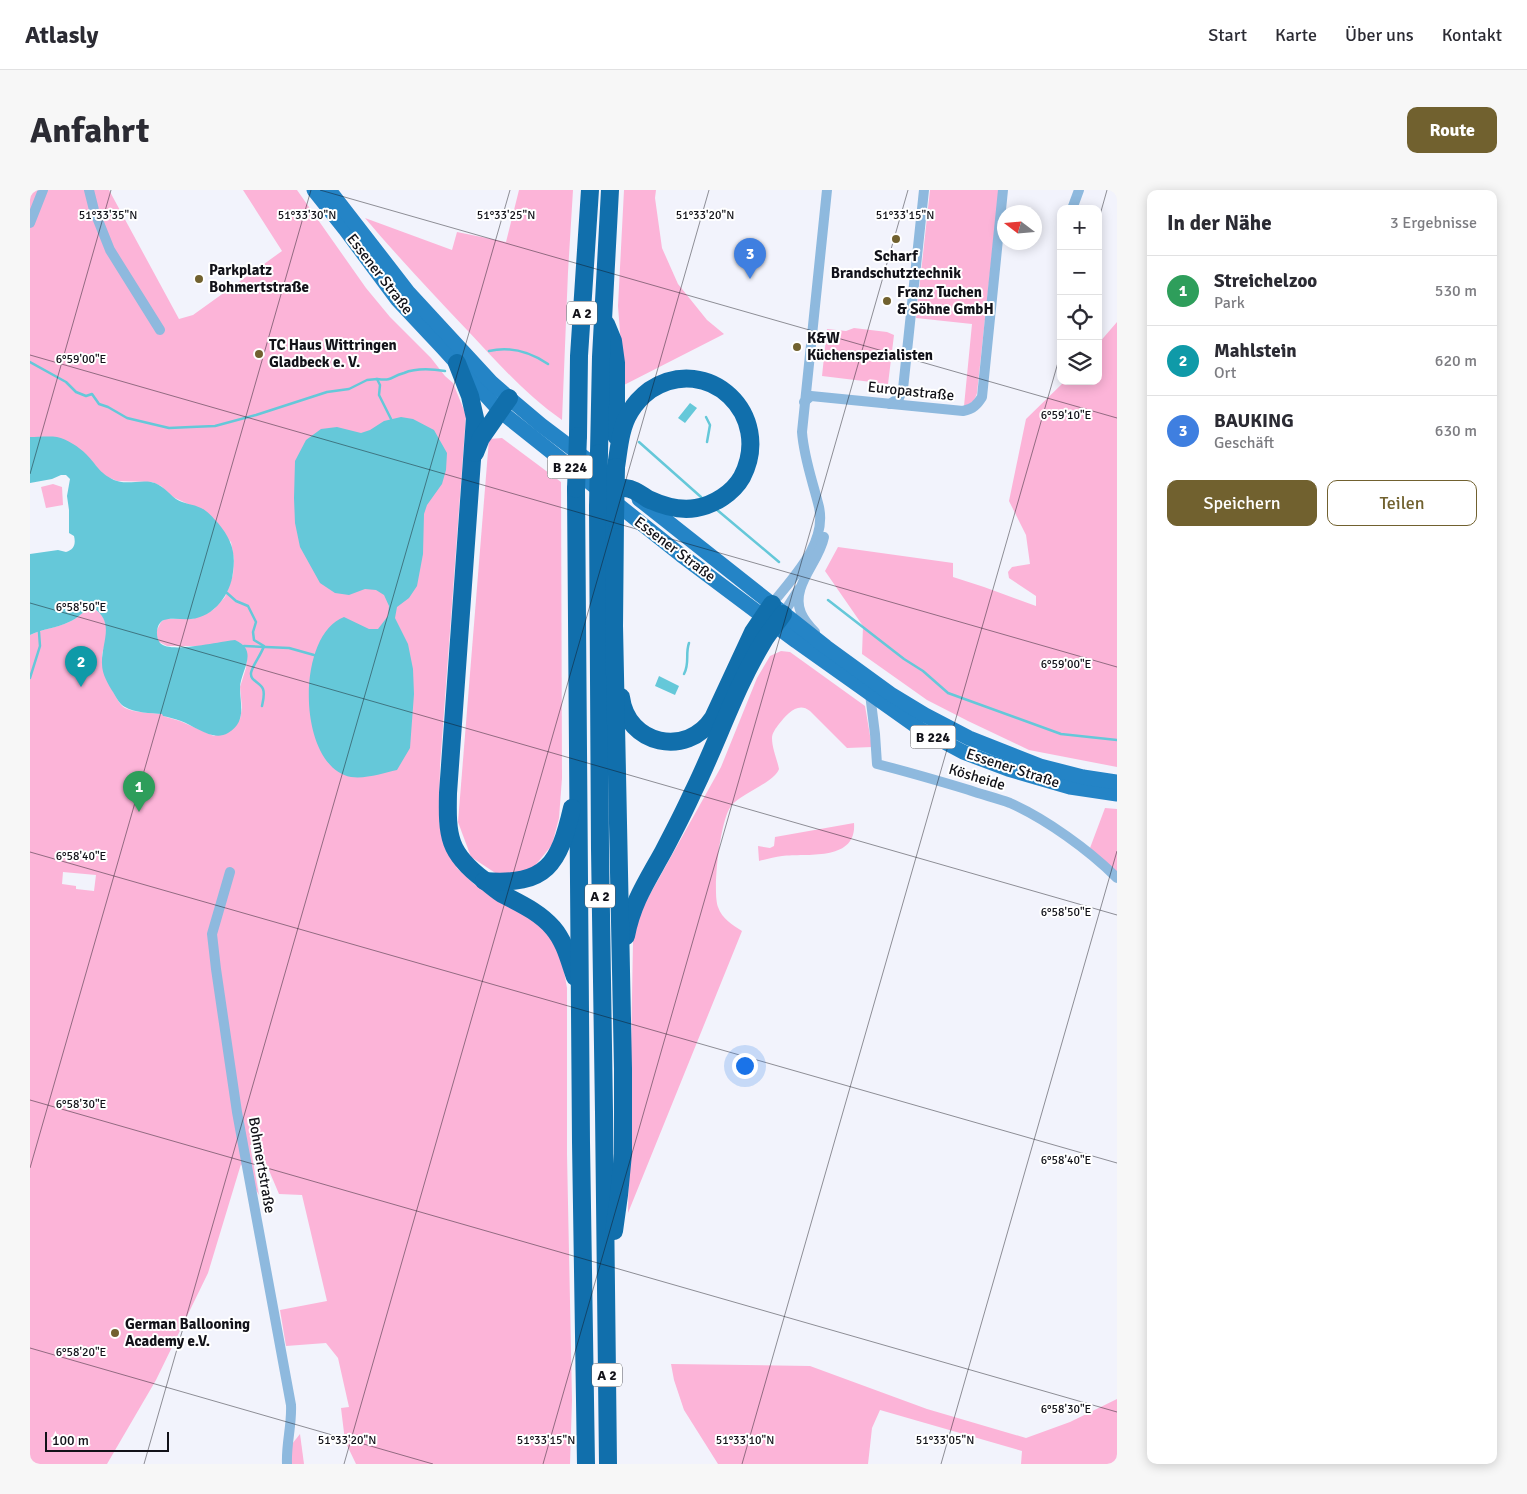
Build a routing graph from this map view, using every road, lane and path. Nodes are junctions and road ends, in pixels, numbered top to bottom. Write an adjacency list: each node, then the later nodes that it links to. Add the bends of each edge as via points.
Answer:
1 (43, 190): 12 (street)
2 (89, 190): 14 (street, via 110,250)
3 (314, 190): 15 (main road, Essener Straße / B 224, via 397,300)
4 (329, 190): 17 (main road, Essener Straße / B 224, via 408,292 491,382)
5 (590, 190): 29 (highway, A 2, bridge, via 579,356 576,490)
6 (610, 190): 13 (highway, A 2)
7 (827, 190): 16 (street)
8 (924, 190): 18 (street, via 903,389 899,398)
9 (1004, 190): 18 (street, Europastraße, via 982,397 970,410 963,411)
10 (1079, 190): 11 (street)
11 (1073, 205)
12 (30, 223)
13 (603, 314): 21 (highway, via 613,341 616,363); 37 (highway, A 2, bridge, via 598,507)
14 (160, 330)
15 (457, 363): 17 (main road, Essener Straße / B 224); 19 (highway)
16 (804, 402): 18 (street, Europastraße, via 811,396); 23 (street, via 803,450)
17 (500, 404): 19 (highway, via 479,411); 20 (highway); 22 (main road, Essener Straße / B 224, via 541,425); 25 (main road, Essener Straße / B 224, via 674,549)
18 (890, 404)
19 (475, 418): 20 (highway)
20 (473, 458): 34 (highway, via 447,818 455,852 464,865)
21 (616, 467): 22 (highway, via 629,412 645,393 664,382 691,378 717,387 739,407 748,424 751,443 746,469 739,483 716,502 695,508 669,507); 26 (highway, bridge)
22 (624, 488): 25 (main road, Essener Straße / B 224)
23 (814, 489): 24 (street, via 824,509 825,528 822,544); 25 (street, via 820,524 817,540)
24 (802, 584): 25 (street); 27 (street, via 798,599 802,615)
25 (773, 615): 26 (highway, via 746,645 707,728 691,738 672,742 642,734 625,713 619,680 618,632); 27 (main road, Essener Straße / B 224); 28 (main road, Essener Straße / B 224); 35 (highway, via 764,641 692,794 640,891 629,922)
26 (614, 626): 35 (highway)
27 (826, 647): 30 (main road, Essener Straße / B 224, via 892,695 969,738 1040,766)
28 (870, 694): 31 (main road, Essener Straße / B 224, via 920,729 963,752 1070,787); 33 (street, Kösheide, via 877,764 1008,803 1034,815)
29 (578, 780): 34 (highway, via 564,838 557,856 547,868 521,881); 36 (highway, A 2)
30 (1117, 782)
31 (1117, 794)
32 (230, 872): 38 (street, Bohmertstraße, via 212,934 237,1112 291,1405)
33 (1117, 878)
34 (484, 881): 36 (highway, via 531,909 552,927 566,951)
35 (620, 968): 37 (highway, via 623,1154)
36 (581, 992): 39 (highway, A 2)
37 (606, 1286): 40 (highway, A 2)
38 (287, 1464)
39 (586, 1464)
40 (608, 1464)

